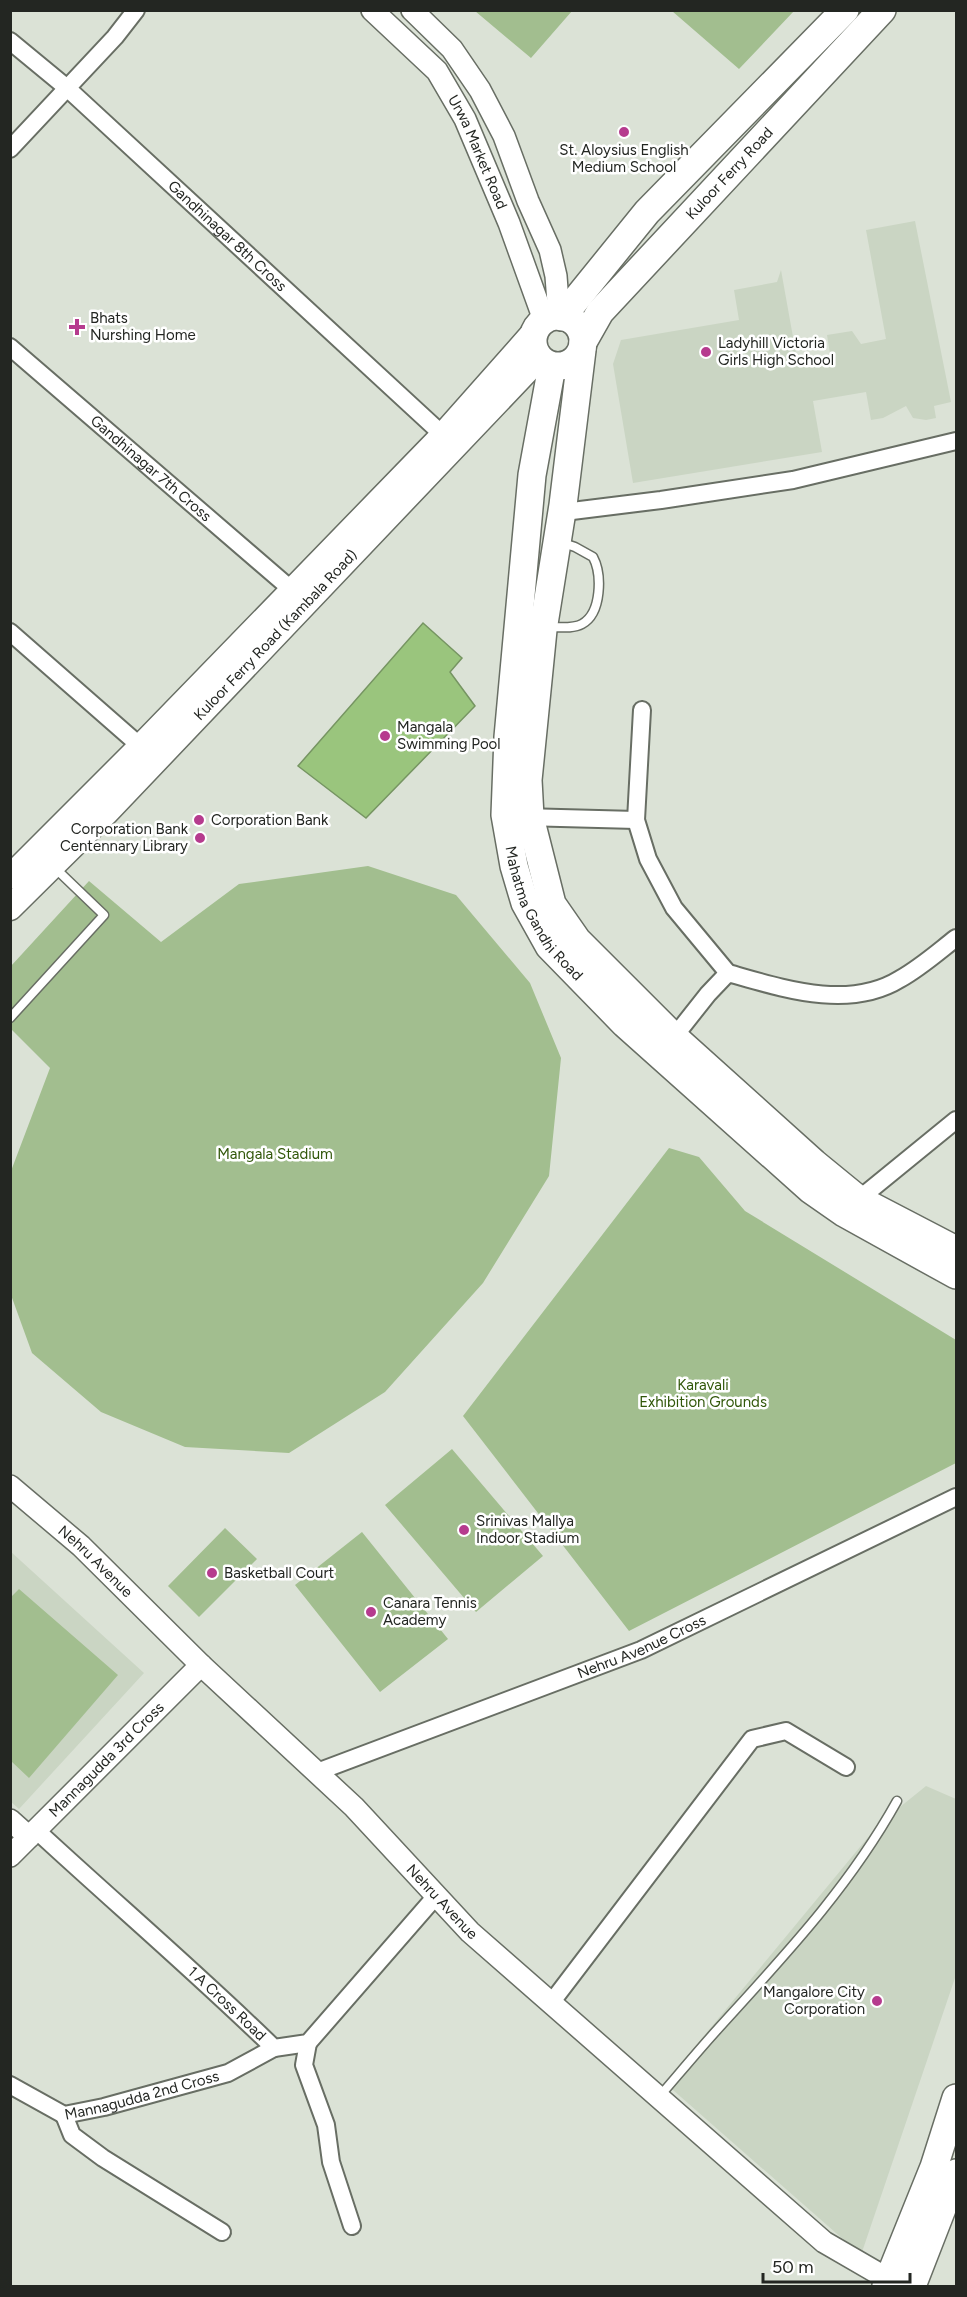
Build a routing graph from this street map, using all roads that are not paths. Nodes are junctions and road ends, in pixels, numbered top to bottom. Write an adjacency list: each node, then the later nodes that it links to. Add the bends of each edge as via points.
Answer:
1 (136, 10): 7 (street)
2 (372, 10): 9 (street, Urwa Market Road, via 437,71 465,119)
3 (412, 10): 9 (street, via 452,49 504,136 550,250 556,276)
4 (845, 10): 9 (main road, Kuloor Ferry Road, via 647,212)
5 (882, 10): 10 (main road, Kuloor Ferry Road, via 600,312)
6 (10, 41): 7 (street, Gandhinagar 8th Cross)
7 (67, 88): 8 (street); 13 (street, Gandhinagar 8th Cross)
8 (10, 149)
9 (550, 321): 10 (main road, via 573,321 579,327); 12 (main road, via 533,345); 13 (main road, Kuloor Ferry Road (Kambala Road))
10 (583, 346): 12 (main road, via 573,362 559,367); 15 (main road, Mahatma Gandhi Road)
11 (10, 348): 17 (street, Gandhinagar 7th Cross)
12 (545, 362): 21 (main road, Kuloor Ferry Road (Kambala Road)); 22 (main road, Mahatma Gandhi Road, via 508,737)
13 (443, 435): 17 (main road, Kuloor Ferry Road (Kambala Road))
14 (957, 441): 15 (street, via 793,480 572,511)
15 (562, 505): 16 (main road, Mahatma Gandhi Road)
16 (556, 542): 18 (main road, Mahatma Gandhi Road); 18 (lane, via 593,557 599,575 597,596 592,613 584,622 577,626)
17 (292, 590): 21 (main road, Kuloor Ferry Road (Kambala Road))
18 (543, 627): 22 (main road, Mahatma Gandhi Road, via 528,780)
19 (10, 632): 21 (street)
20 (642, 710): 23 (street)
21 (148, 753): 24 (main road, Kuloor Ferry Road (Kambala Road)); 25 (main road, Kuloor Ferry Road (Kambala Road))
22 (518, 817): 23 (street); 30 (main road, Mahatma Gandhi Road, via 552,904 577,940); 32 (main road, Mahatma Gandhi Road, via 514,866 525,903 549,946 625,1024 811,1191)
23 (636, 820): 28 (street, via 648,859 674,908)
24 (53, 865): 26 (main road, Kuloor Ferry Road (Kambala Road)); 29 (lane, via 104,915)
25 (10, 877)
26 (10, 908)
27 (957, 938): 28 (street, via 900,980 858,993 787,990)
28 (728, 973): 30 (street)
29 (10, 1018)
30 (674, 1037): 32 (main road, Mahatma Gandhi Road, via 806,1155)
31 (957, 1119): 32 (street)
32 (851, 1206): 33 (main road, Mahatma Gandhi Road); 34 (main road, Mahatma Gandhi Road)
33 (957, 1250)
34 (957, 1275)
35 (10, 1486): 37 (street, Nehru Avenue, via 81,1546)
36 (957, 1497): 39 (street, Nehru Avenue Cross, via 641,1650)
37 (201, 1665): 39 (street, Nehru Avenue); 42 (street, Mannagudda 3rd Cross)
38 (846, 1767): 45 (street, via 786,1731 752,1739)
39 (318, 1772): 44 (street, Nehru Avenue)
40 (897, 1801): 49 (lane, via 873,1842 799,1940)
41 (10, 1820): 42 (street)
42 (32, 1834): 43 (street, Mannagudda 3rd Cross); 47 (street, 1 A Cross Road, via 220,1995)
43 (10, 1856)
44 (436, 1896): 45 (street, Nehru Avenue, via 470,1932); 46 (street)
45 (551, 2003): 49 (street, Nehru Avenue)
46 (308, 2043): 47 (street, 1 A Cross Road); 53 (street, via 304,2065 326,2125 331,2162)
47 (274, 2048): 51 (street, Mannagudda 2nd Cross, via 228,2073)
48 (10, 2085): 51 (street, Mannagudda 2nd Cross)
49 (658, 2097): 55 (street, Nehru Avenue, via 824,2242)
50 (957, 2098): 55 (main road)
51 (64, 2115): 54 (street, via 72,2135 103,2158)
52 (957, 2173): 55 (main road)
53 (352, 2226)
54 (222, 2232)
55 (897, 2285)

